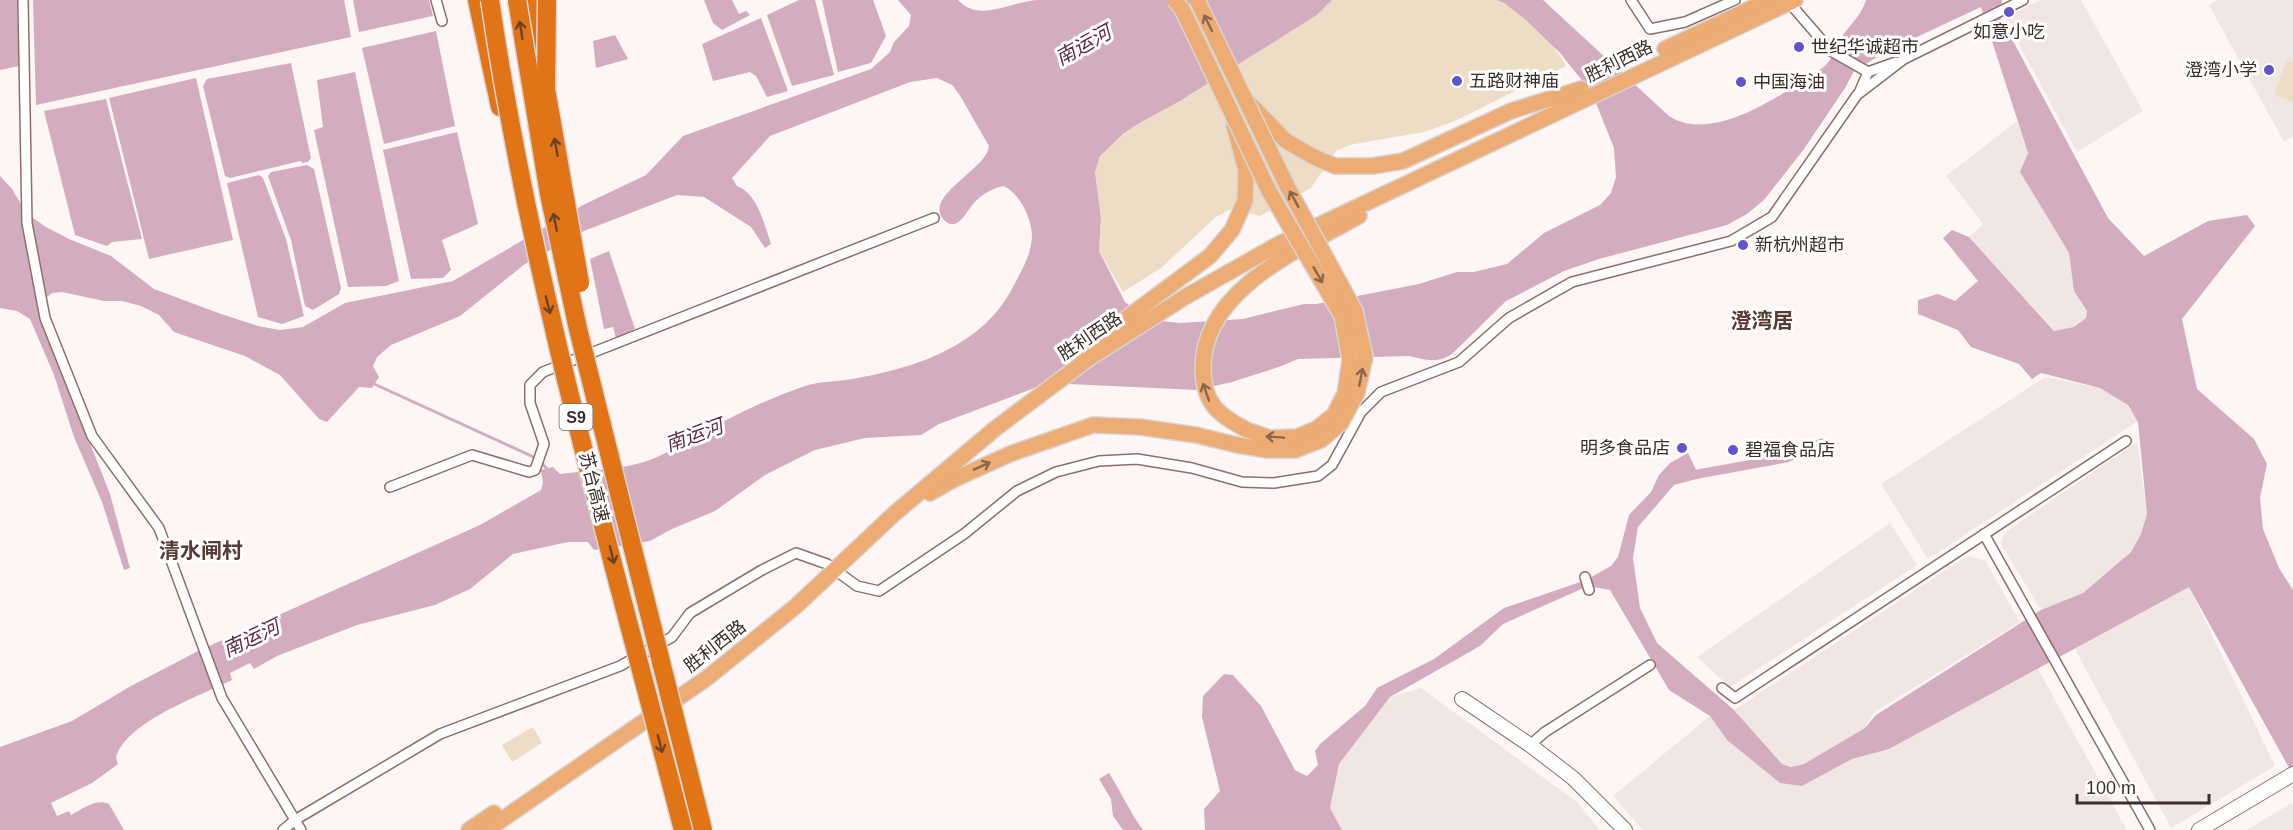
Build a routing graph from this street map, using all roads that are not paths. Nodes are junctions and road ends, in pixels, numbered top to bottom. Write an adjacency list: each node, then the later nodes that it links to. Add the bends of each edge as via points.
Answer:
1 (23, 0): 41 (street, via 27,223 45,318 92,436 159,528 222,698)
2 (436, 0): 15 (street)
3 (477, 0): 26 (highway, bridge)
4 (490, 0): 26 (highway, 苏台高速 / S9, bridge)
5 (517, 0): 29 (highway, 苏台高速 / S9, one-way to 5, bridge, via 549,194)
6 (532, 0): 19 (highway, bridge)
7 (547, 0): 19 (highway, bridge)
8 (1175, 0): 23 (main road, bridge)
9 (1197, 0): 22 (main road, one-way to 9, bridge)
10 (1631, 0): 11 (street, via 1650,29 1685,22)
11 (1735, 0)
12 (1769, 0): 18 (main road, 胜利西路)
13 (2023, 0): 16 (street)
14 (1791, 1): 17 (street, via 1831,51); 18 (main road, 胜利西路)
15 (441, 21)
16 (1904, 59): 17 (street); 21 (street)
17 (1866, 71): 21 (street)
18 (1626, 73): 20 (main road, 胜利西路)
19 (546, 89): 29 (highway, one-way to 19, bridge)
20 (1586, 91): 22 (main road, via 1511,111 1403,161 1373,166 1335,166 1286,141); 24 (main road, 胜利西路); 27 (main road, 胜利西路, via 1275,234 1180,288)
21 (1857, 95): 33 (street, via 1772,217 1731,241 1563,287 1509,318 1459,362 1381,392 1361,412 1332,465 1318,476 1274,483 1242,482 1137,459 1099,461 1056,472 1017,491 964,534 879,591 857,586)
22 (1244, 97): 31 (main road, one-way to 22, bridge, via 1001,458 1093,425 1140,427 1267,450 1295,450 1321,440 1341,423 1358,393 1365,357 1355,311)
23 (1227, 104): 24 (main road, one-way to 24, bridge, via 1269,191 1342,316 1350,360 1345,393 1334,415 1297,437 1270,438 1229,421 1211,406 1203,382 1203,360 1209,332 1226,306 1259,273); 27 (main road, bridge, via 1246,170 1245,201 1232,230 1210,256)
24 (1460, 158): 31 (main road, 胜利西路, via 1279,244 1185,297 1088,359 996,428)
25 (934, 218): 30 (street, via 543,372 530,385 530,403 544,444 535,470 529,472 472,455)
26 (541, 279): 46 (highway, 苏台高速 / S9, one-way to 46, bridge)
27 (1081, 352): 33 (main road, 胜利西路, via 987,422 888,507)
28 (2126, 441): 32 (street)
29 (614, 474): 47 (highway, 苏台高速 / S9, bridge)
30 (390, 487)
31 (894, 514): 33 (main road, 胜利西路)
32 (1984, 534): 37 (street, via 1735,698); 49 (street)
33 (830, 567): 41 (street, via 796,553 690,613 672,637 620,666 440,734); 44 (main road, 胜利西路, via 633,719); 45 (main road, 胜利西路, via 795,607 707,678)
34 (1585, 577): 35 (street)
35 (1590, 590)
36 (1650, 664): 39 (street)
37 (1722, 688)
38 (1462, 699): 39 (street)
39 (1530, 745): 48 (street, via 1573,778)
40 (2293, 774): 50 (street)
41 (295, 820): 42 (street); 43 (street)
42 (283, 830)
43 (301, 830)
44 (469, 830)
45 (487, 830)
46 (683, 830)
47 (703, 830)
48 (1625, 830)
49 (2150, 830)
50 (2199, 830)

